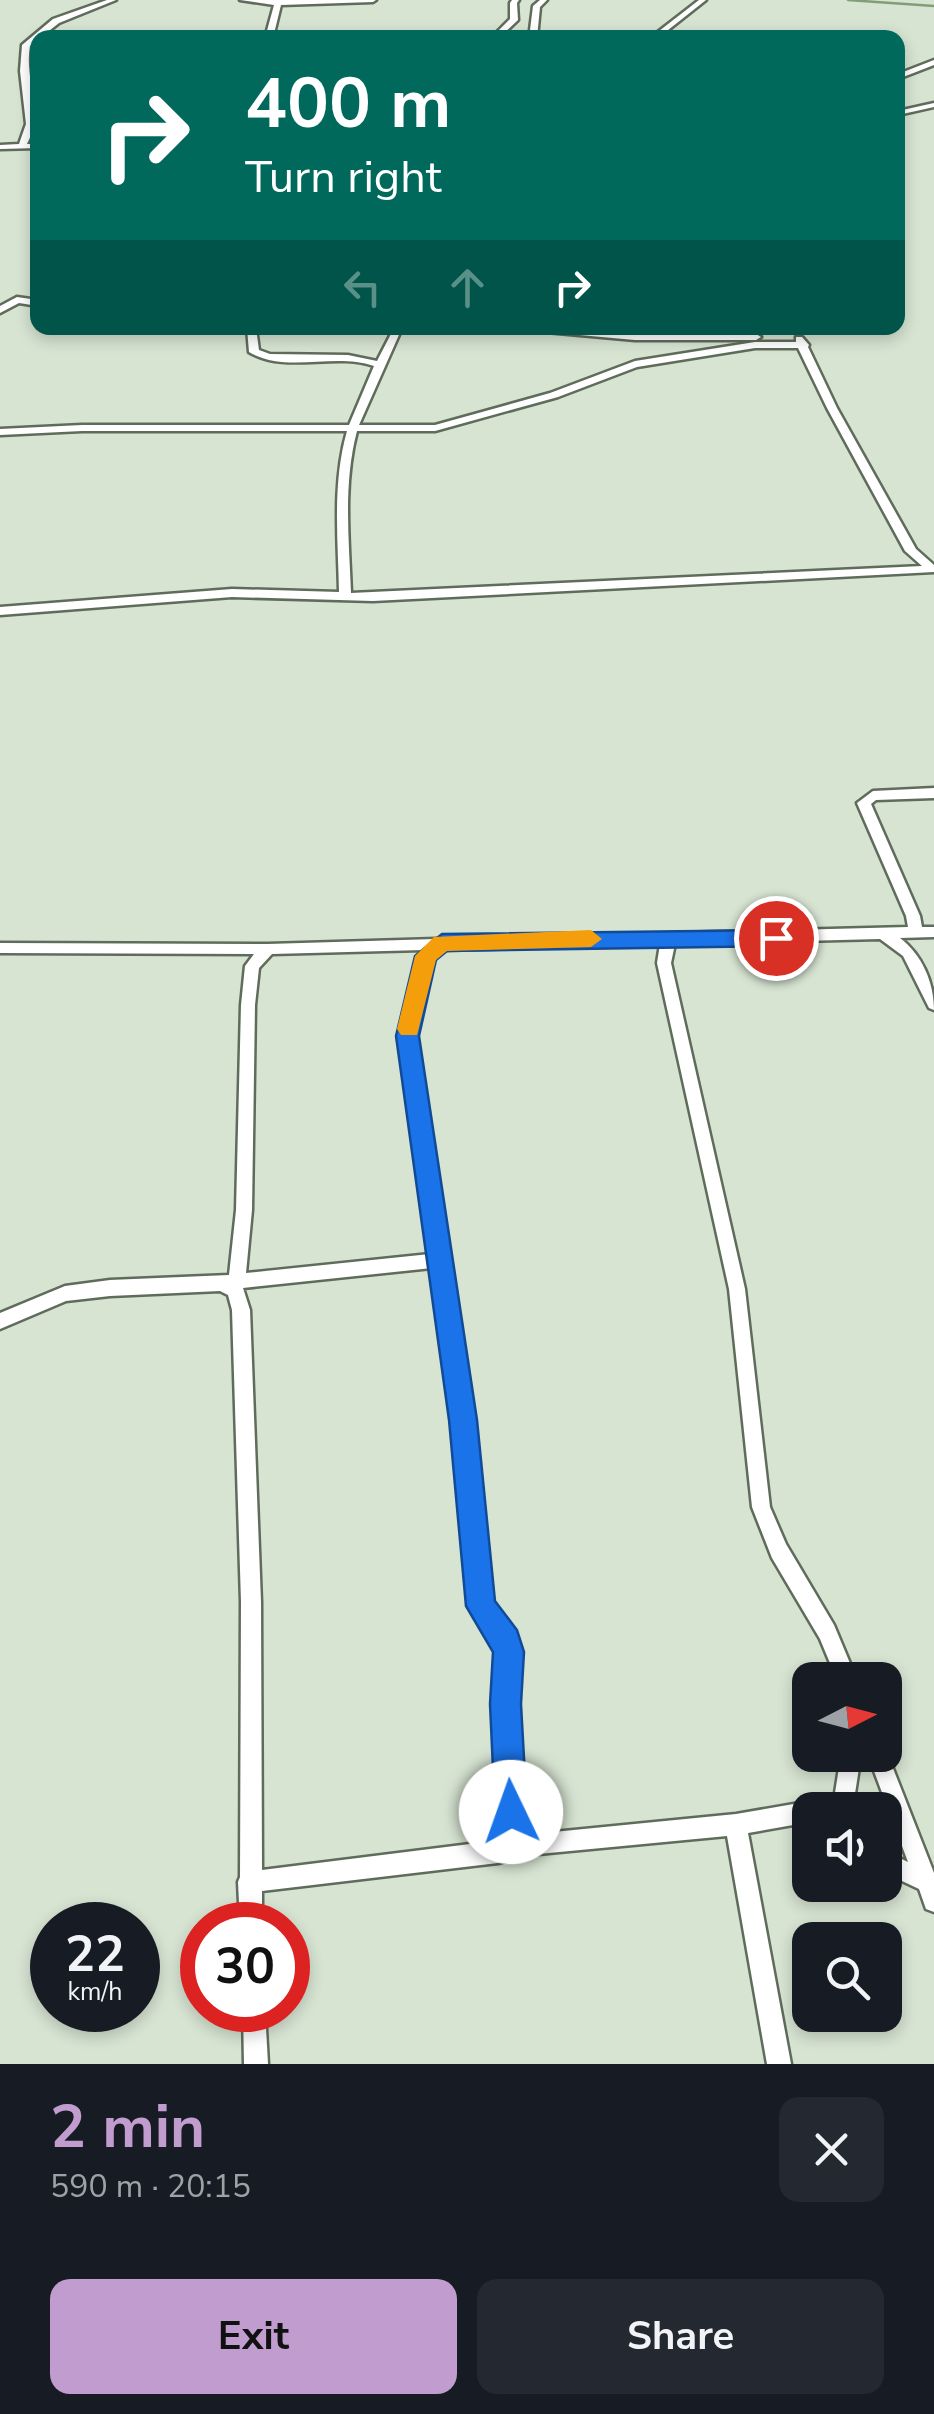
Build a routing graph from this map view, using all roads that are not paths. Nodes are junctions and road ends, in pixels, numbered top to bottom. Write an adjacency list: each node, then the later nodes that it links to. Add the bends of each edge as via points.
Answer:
1 (113, 0): 10 (street)
2 (243, 0): 9 (street)
3 (373, 0): 9 (street)
4 (516, 0): 12 (street, via 514,20)
5 (525, 0): 8 (street)
6 (559, 0): 8 (street)
7 (703, 0): 14 (street)
8 (539, 2): 13 (street)
9 (278, 3): 11 (street)
10 (46, 30)
11 (271, 30)
12 (503, 30)
13 (534, 30)
14 (664, 30)
15 (30, 42): 20 (street, via 22,69)
16 (934, 62): 17 (street)
17 (905, 74)
18 (934, 105): 19 (street)
19 (905, 111)
20 (30, 112)
21 (30, 134): 22 (street)
22 (21, 146): 23 (street); 24 (street)
23 (30, 146)
24 (0, 147)
25 (30, 302): 26 (street, via 16,300)
26 (0, 310)
27 (253, 335): 32 (street, via 254,352 268,358)
28 (394, 335): 31 (street)
29 (613, 335): 30 (street, via 800,339)
30 (804, 345): 34 (street, via 755,345 635,364 448,425); 36 (street, via 911,551)
31 (385, 354): 32 (street); 33 (street)
32 (363, 358): 33 (street)
33 (379, 366): 34 (street)
34 (355, 422): 35 (street); 37 (street, via 348,445)
35 (0, 432)
36 (933, 569): 37 (street)
37 (345, 596): 38 (street, via 232,593)
38 (0, 611)
39 (934, 793): 40 (street, via 873,796 864,804)
40 (923, 932): 41 (street); 46 (street)
41 (884, 935): 45 (street); 46 (street)
42 (0, 948): 43 (street)
43 (268, 949): 44 (street); 49 (street, via 252,966 244,1210)
44 (421, 949): 45 (street, via 442,942 644,940); 48 (street, via 407,1036)
45 (666, 949): 51 (street, via 737,1289 761,1507)
46 (908, 952): 47 (street)
47 (934, 1004)
48 (440, 1260): 49 (street); 55 (street, via 481,1606 508,1652)
49 (229, 1282): 50 (street, via 65,1294); 57 (street, via 241,1310 251,1602)
50 (0, 1321)
51 (840, 1662)
52 (885, 1772): 58 (street)
53 (792, 1814): 54 (street)
54 (736, 1825): 55 (street); 62 (street)
55 (513, 1848): 57 (street)
56 (902, 1873): 58 (street)
57 (249, 1882): 59 (street)
58 (931, 1892)
59 (249, 1902)
60 (255, 2032): 61 (street)
61 (256, 2064)
62 (779, 2064)

